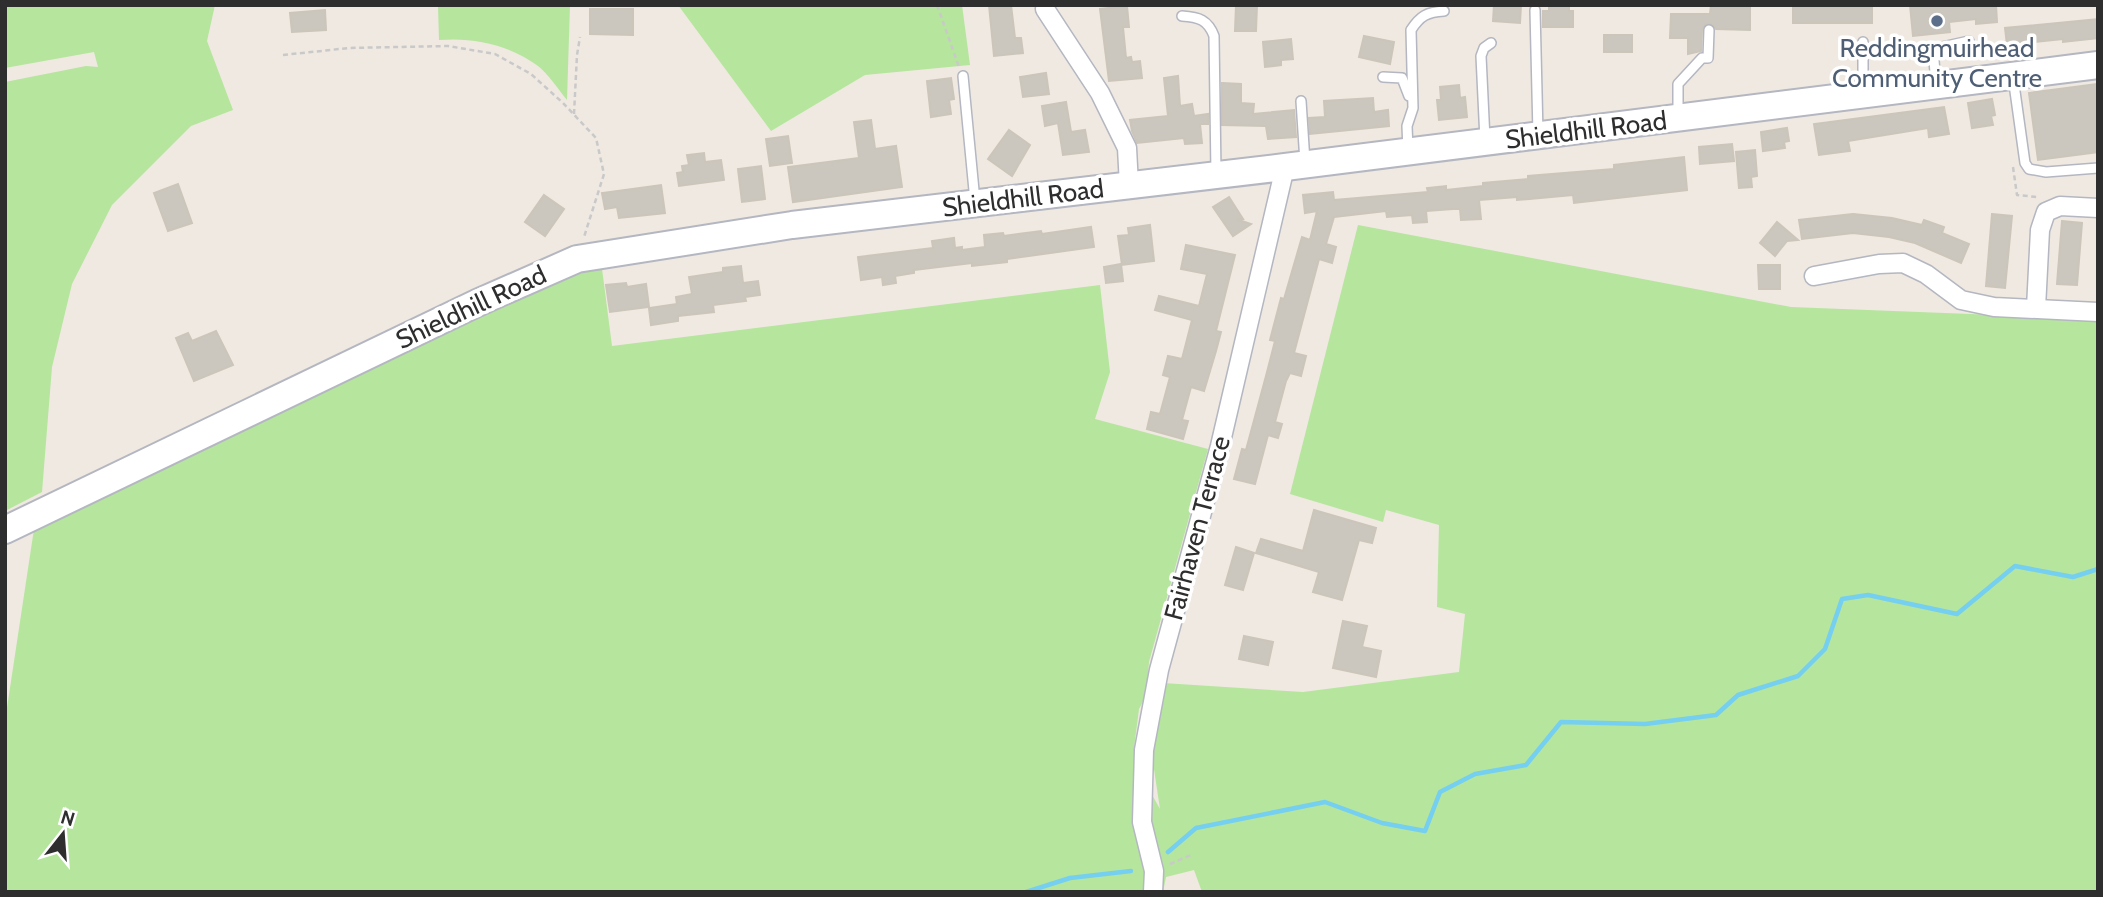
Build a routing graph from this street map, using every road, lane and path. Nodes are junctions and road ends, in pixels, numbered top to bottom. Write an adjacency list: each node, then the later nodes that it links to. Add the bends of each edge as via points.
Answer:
1 (937, 5): 14 (path)
2 (1045, 9): 27 (street, via 1100,93 1127,148)
3 (1535, 10): 21 (lane)
4 (1444, 11): 23 (lane, via 1429,12 1411,30 1413,108)
5 (1182, 16): 26 (lane, via 1197,17 1210,25 1214,36)
6 (1709, 30): 20 (lane, via 1708,58 1702,58 1678,84)
7 (580, 37): 19 (path)
8 (1969, 41): 16 (lane, via 1933,49)
9 (1863, 42): 17 (lane)
10 (1492, 43): 22 (lane, via 1481,56)
11 (283, 55): 19 (path, via 448,46 495,54 531,74)
12 (2098, 65): 13 (main road, Shieldhill Road)
13 (2012, 75): 16 (main road, Shieldhill Road); 25 (lane, via 2029,169)
14 (963, 76): 28 (lane)
15 (1382, 76): 23 (lane, via 1402,78 1407,88 1409,100 1401,132)
16 (1936, 84): 17 (main road, Shieldhill Road)
17 (1863, 93): 20 (main road, Shieldhill Road)
18 (1301, 101): 24 (lane)
19 (573, 114): 30 (path, via 596,138 604,174)
20 (1678, 118): 21 (main road, Shieldhill Road)
21 (1538, 136): 22 (main road, Shieldhill Road)
22 (1485, 142): 23 (main road, Shieldhill Road)
23 (1404, 152): 24 (main road, Shieldhill Road)
24 (1295, 166): 26 (main road, Shieldhill Road); 36 (street, Fairhaven Terrace, via 1159,670 1147,737 1142,822)
25 (2098, 167)
26 (1216, 175): 27 (main road, Shieldhill Road)
27 (1129, 185): 28 (main road, Shieldhill Road)
28 (975, 203): 30 (main road, Shieldhill Road, via 792,225)
29 (2098, 208): 32 (street, via 2060,206 2046,212 2040,230)
30 (577, 259): 34 (main road, Shieldhill Road)
31 (1814, 276): 32 (street, via 1903,263 1961,300)
32 (2036, 309): 33 (street)
33 (2098, 312)
34 (5, 530)
35 (1191, 855): 36 (path)
36 (1154, 871): 37 (street, Fairhaven Terrace)
37 (1153, 892)

